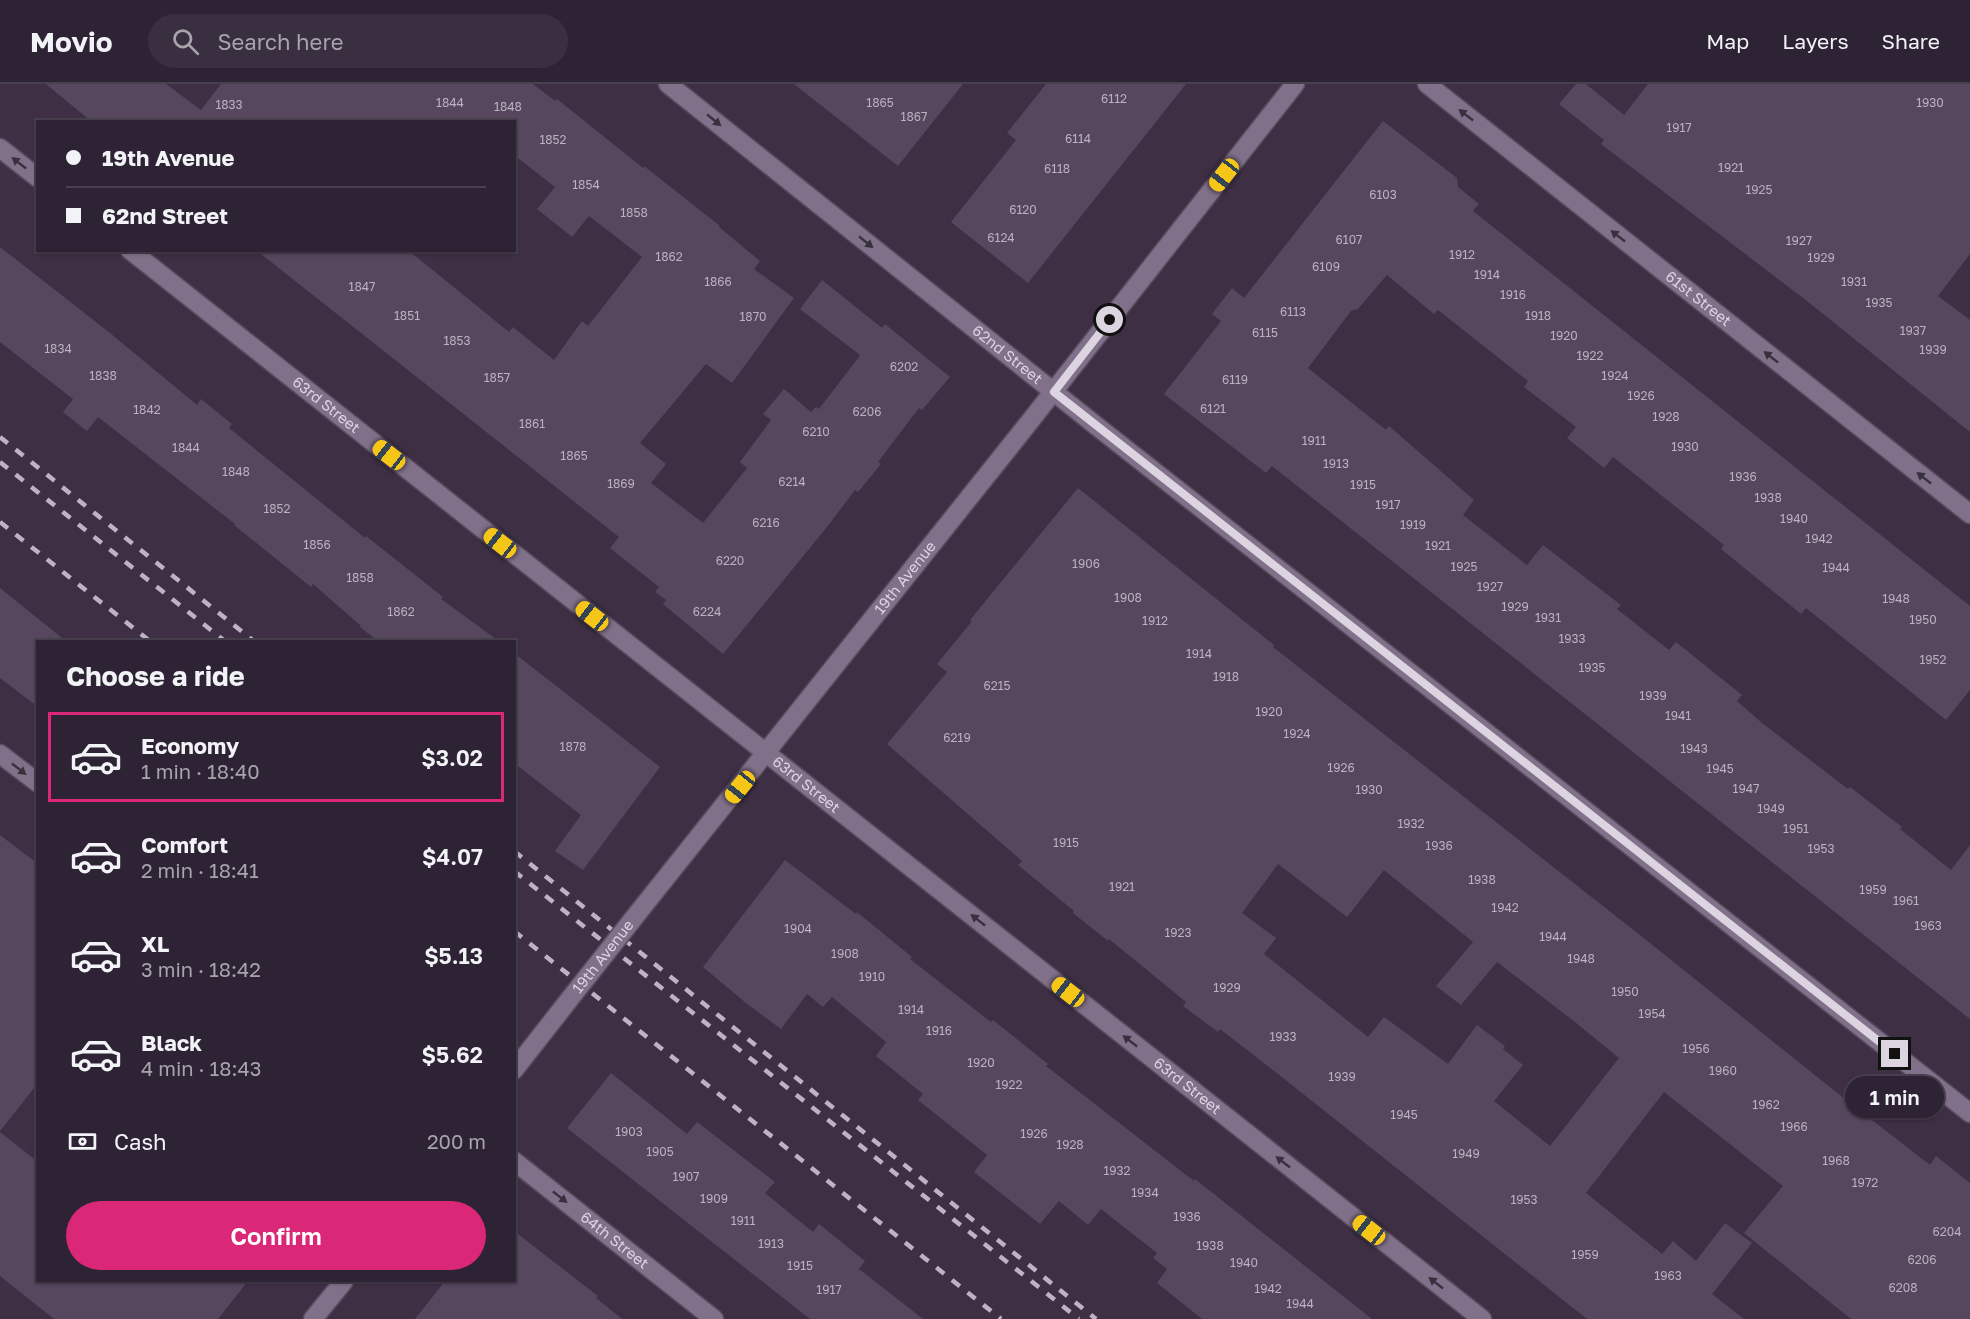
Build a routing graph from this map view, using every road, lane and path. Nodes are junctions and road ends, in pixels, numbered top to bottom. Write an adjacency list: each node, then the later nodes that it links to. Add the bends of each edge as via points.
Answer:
1 (668, 84): 7 (street, 62nd Street, one-way to 7)
2 (1295, 84): 7 (street, 19th Avenue)
3 (1427, 84): 8 (street, 61st Street, one-way to 3)
4 (0, 148): 5 (street, one-way to 4)
5 (36, 176)
6 (133, 252): 9 (street, 63rd Street)
7 (1054, 392): 9 (street, 19th Avenue); 13 (street, 62nd Street)
8 (1970, 514)
9 (767, 753): 12 (street, 19th Avenue, bridge); 18 (street, 63rd Street, one-way to 9)
10 (0, 754): 11 (street, one-way to 11)
11 (36, 781)
12 (516, 1067)
13 (1970, 1113)
14 (516, 1163): 17 (street, 64th Street, one-way to 17)
15 (343, 1282): 16 (street)
16 (313, 1319)
17 (714, 1319)
18 (1482, 1319)

